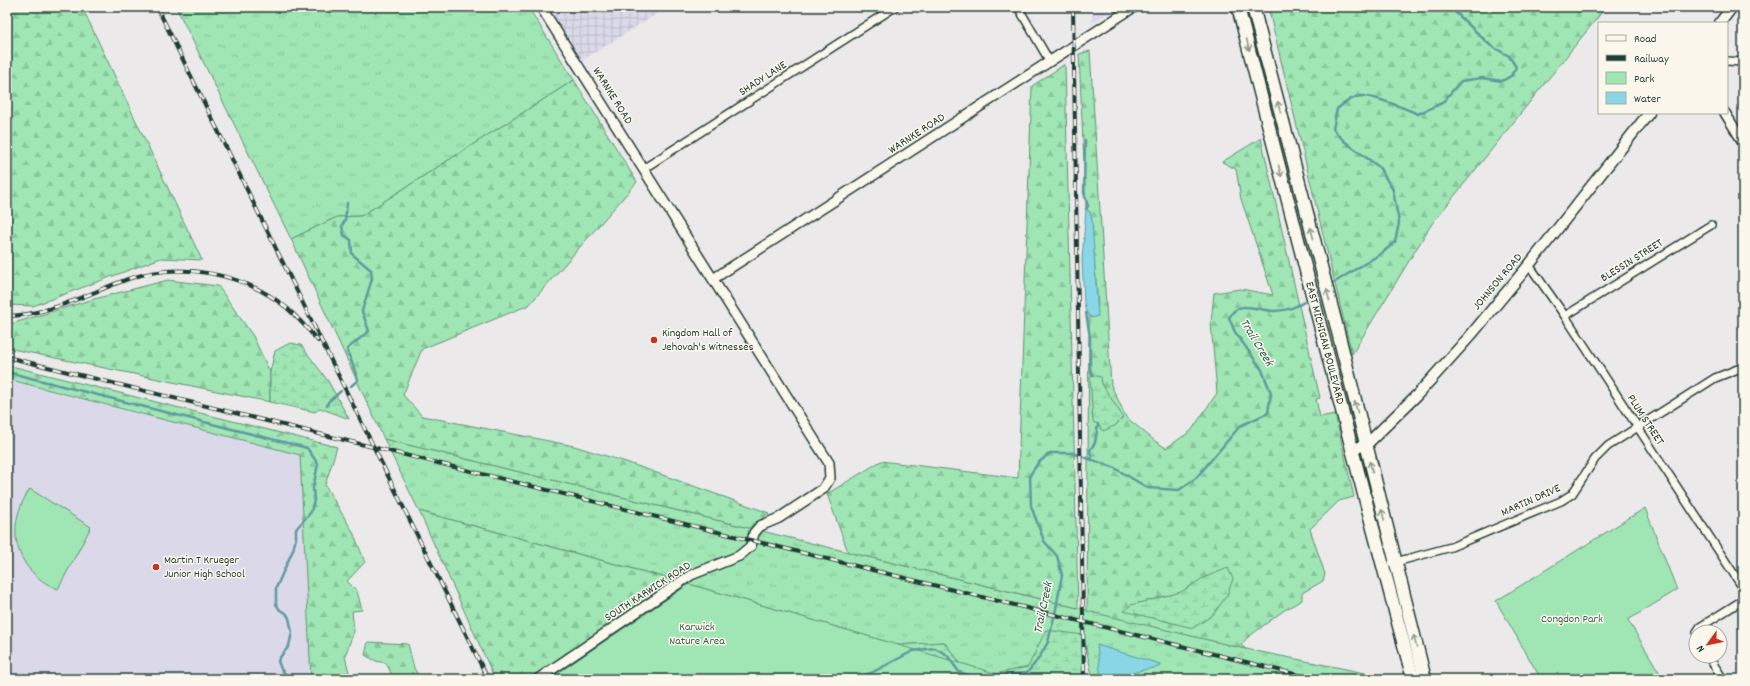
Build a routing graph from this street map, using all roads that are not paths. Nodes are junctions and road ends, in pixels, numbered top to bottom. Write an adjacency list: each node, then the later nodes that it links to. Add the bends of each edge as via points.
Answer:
1 (541, 7): 15 (street, WARNKE ROAD)
2 (895, 7): 15 (street, SHADY LANE)
3 (1018, 7): 10 (street)
4 (1134, 7): 10 (street, WARNKE ROAD)
5 (1238, 7): 23 (main road, EAST MICHIGAN BOULEVARD, one-way to 23)
6 (1253, 7): 22 (main road, EAST MICHIGAN BOULEVARD, one-way to 6)
7 (1732, 7): 8 (main road)
8 (1721, 22)
9 (1728, 61): 11 (street)
10 (1050, 62): 18 (street, WARNKE ROAD)
11 (1743, 62)
12 (1648, 114): 17 (main road, JOHNSON ROAD)
13 (1726, 114): 14 (street)
14 (1743, 142)
15 (643, 169): 18 (street, WARNKE ROAD)
16 (1711, 225): 19 (street, BLESSIN STREET)
17 (1529, 265): 19 (street, PLUM STREET); 22 (main road, JOHNSON ROAD, via 1422,390)
18 (713, 279): 24 (street, WARNKE ROAD)
19 (1565, 316): 21 (street, PLUM STREET)
20 (1743, 367): 21 (street, MARTIN DRIVE, via 1715,378)
21 (1637, 427): 25 (street, MARTIN DRIVE, via 1608,446 1595,459 1572,494 1561,501 1451,547); 27 (street, PLUM STREET)
22 (1366, 445): 23 (main road, JOHNSON ROAD); 25 (main road, EAST MICHIGAN BOULEVARD, one-way to 22)
23 (1352, 449): 26 (main road, EAST MICHIGAN BOULEVARD)
24 (829, 463): 31 (street, SOUTH KARWICK ROAD, via 830,478 823,489 779,518 760,526 754,533 751,546 739,556 692,575)
25 (1395, 562): 26 (street, MARTIN DRIVE); 33 (main road, EAST MICHIGAN BOULEVARD, one-way to 25)
26 (1382, 565): 32 (main road, EAST MICHIGAN BOULEVARD)
27 (1743, 588)
28 (1743, 600): 29 (street)
29 (1705, 624)
30 (1713, 664): 34 (street)
31 (538, 679)
32 (1413, 679)
33 (1425, 679)
34 (1723, 679)

